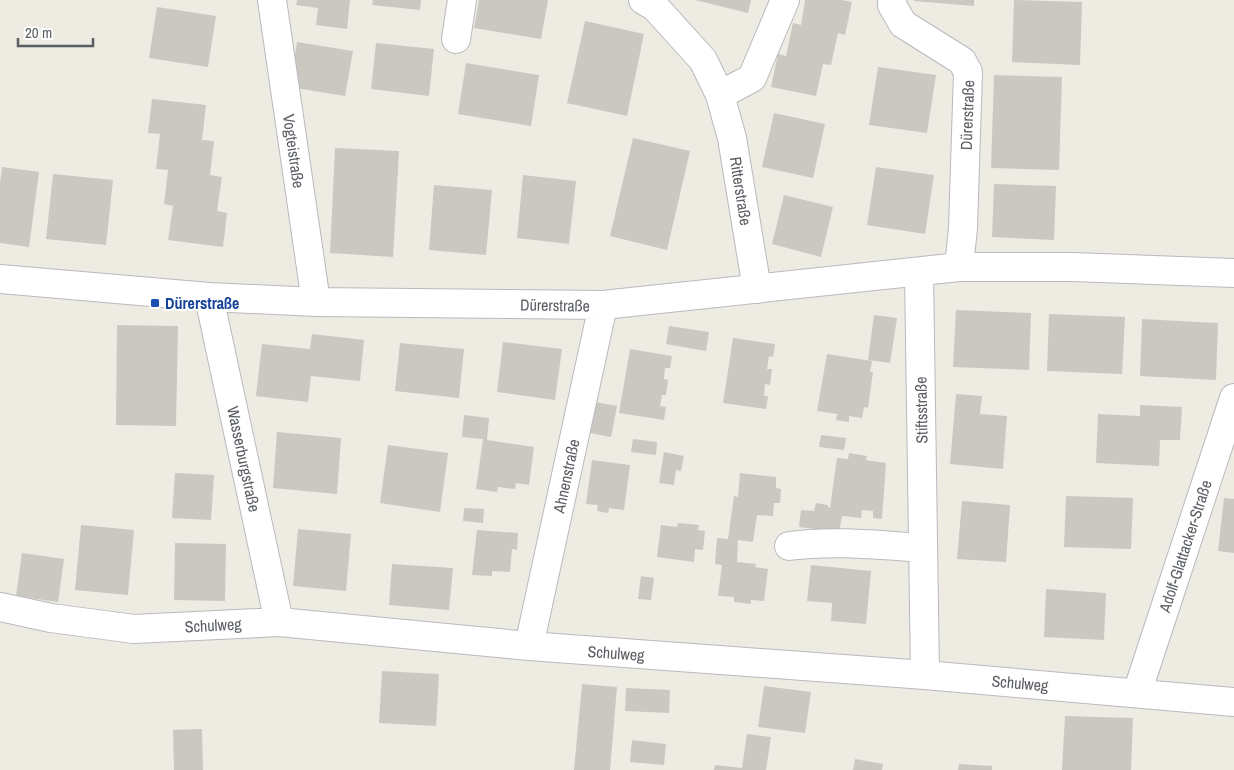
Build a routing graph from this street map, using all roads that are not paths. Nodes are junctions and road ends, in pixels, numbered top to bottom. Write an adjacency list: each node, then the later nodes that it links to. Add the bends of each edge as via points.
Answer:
1 (272, 0): 14 (street, Vogteistraße)
2 (462, 0): 6 (street)
3 (785, 0): 7 (street, via 752,78)
4 (892, 0): 8 (street, Dürerstraße, via 903,24 962,61 968,72)
5 (652, 2): 7 (street, Ritterstraße, via 703,60)
6 (456, 39)
7 (720, 95): 12 (street, Ritterstraße, via 732,138)
8 (959, 267): 9 (street, Dürerstraße); 10 (street, Dürerstraße)
9 (919, 272): 12 (street, Dürerstraße); 18 (street, Stiftsstraße)
10 (1234, 273)
11 (0, 279): 13 (street, Dürerstraße)
12 (756, 288): 15 (street, Dürerstraße)
13 (209, 297): 14 (street, Dürerstraße); 20 (street, Wasserburgstraße)
14 (316, 302): 15 (street, Dürerstraße)
15 (603, 305): 21 (street, Ahnenstraße)
16 (1234, 398): 23 (street, Adolf-Glattacker-Straße)
17 (789, 546): 18 (street, via 850,544)
18 (923, 548): 22 (street, Stiftsstraße)
19 (0, 608): 20 (street, Schulweg, via 134,629)
20 (279, 622): 21 (street, Schulweg)
21 (529, 646): 22 (street, Schulweg)
22 (925, 675): 23 (street, Schulweg)
23 (1137, 693): 24 (street, Schulweg)
24 (1234, 702)

